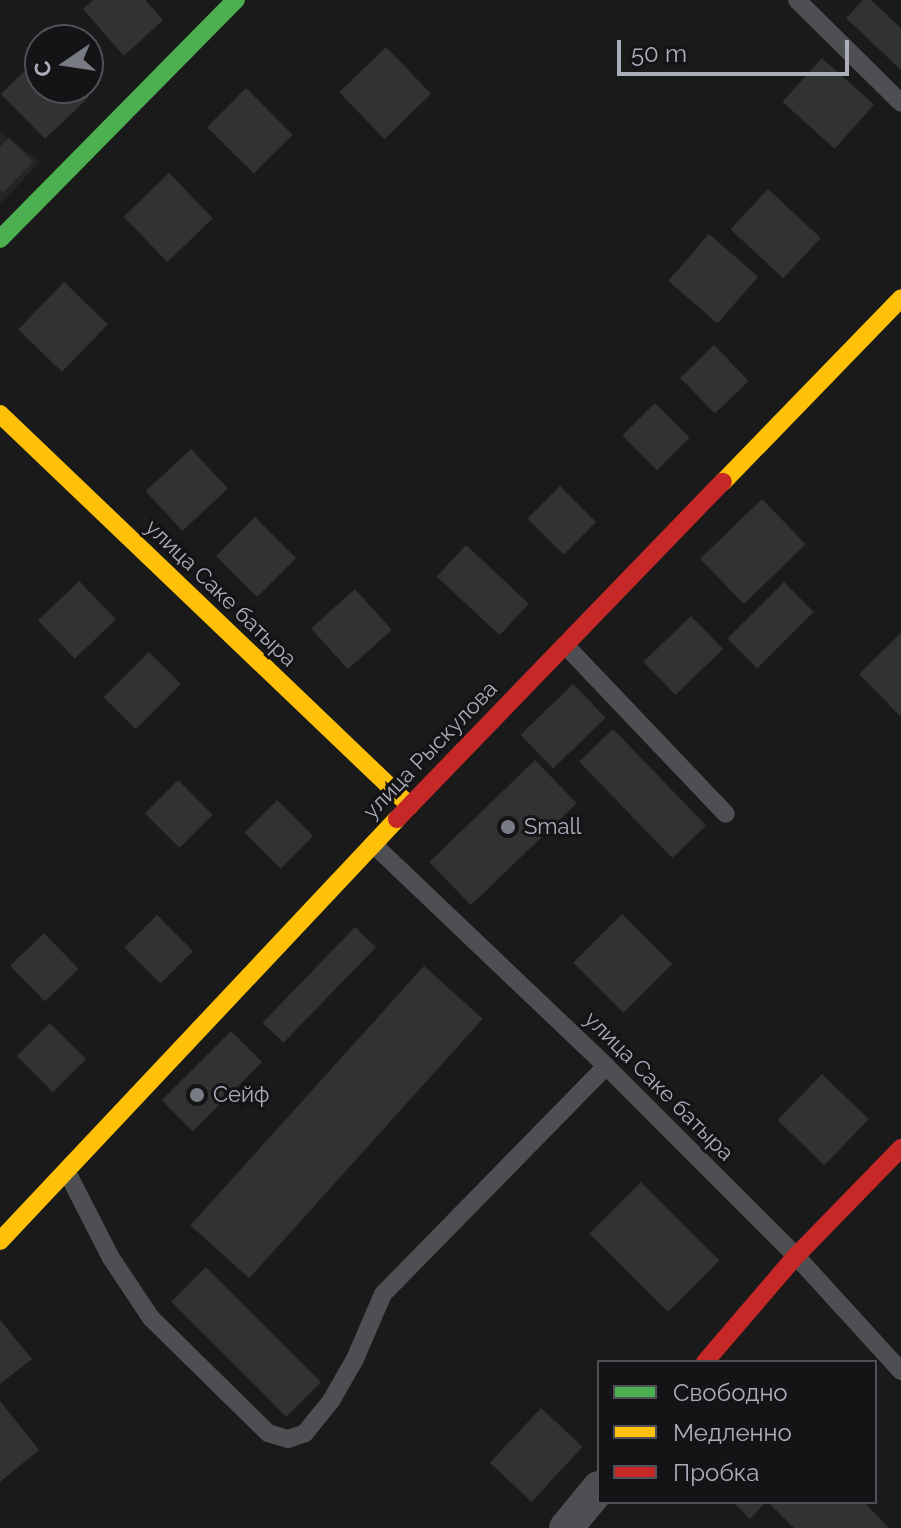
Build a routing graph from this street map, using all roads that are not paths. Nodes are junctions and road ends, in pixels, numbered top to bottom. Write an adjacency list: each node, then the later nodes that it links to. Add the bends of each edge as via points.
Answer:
1 (236, 0): 4 (main road)
2 (797, 0): 3 (lane)
3 (901, 103)
4 (0, 239)
5 (901, 298): 7 (main road, улица Рыскулова)
6 (0, 414): 8 (main road, улица Саке батыра)
7 (565, 645): 8 (main road, улица Рыскулова); 9 (lane)
8 (410, 806): 10 (main road, улица Рыскулова)
9 (726, 814)
10 (373, 844): 11 (lane, улица Саке батыра); 13 (main road, улица Рыскулова)
11 (606, 1066): 13 (lane, via 383,1294 331,1401 305,1433 288,1439 268,1433 151,1318 111,1258); 15 (lane, улица Саке батыра)
12 (901, 1148): 15 (main road)
13 (67, 1172): 14 (main road, улица Рыскулова)
14 (0, 1241)
15 (796, 1256): 16 (main road); 17 (lane, улица Саке батыра)
16 (707, 1360)
17 (901, 1371)
18 (597, 1490): 19 (street)
19 (566, 1528)

